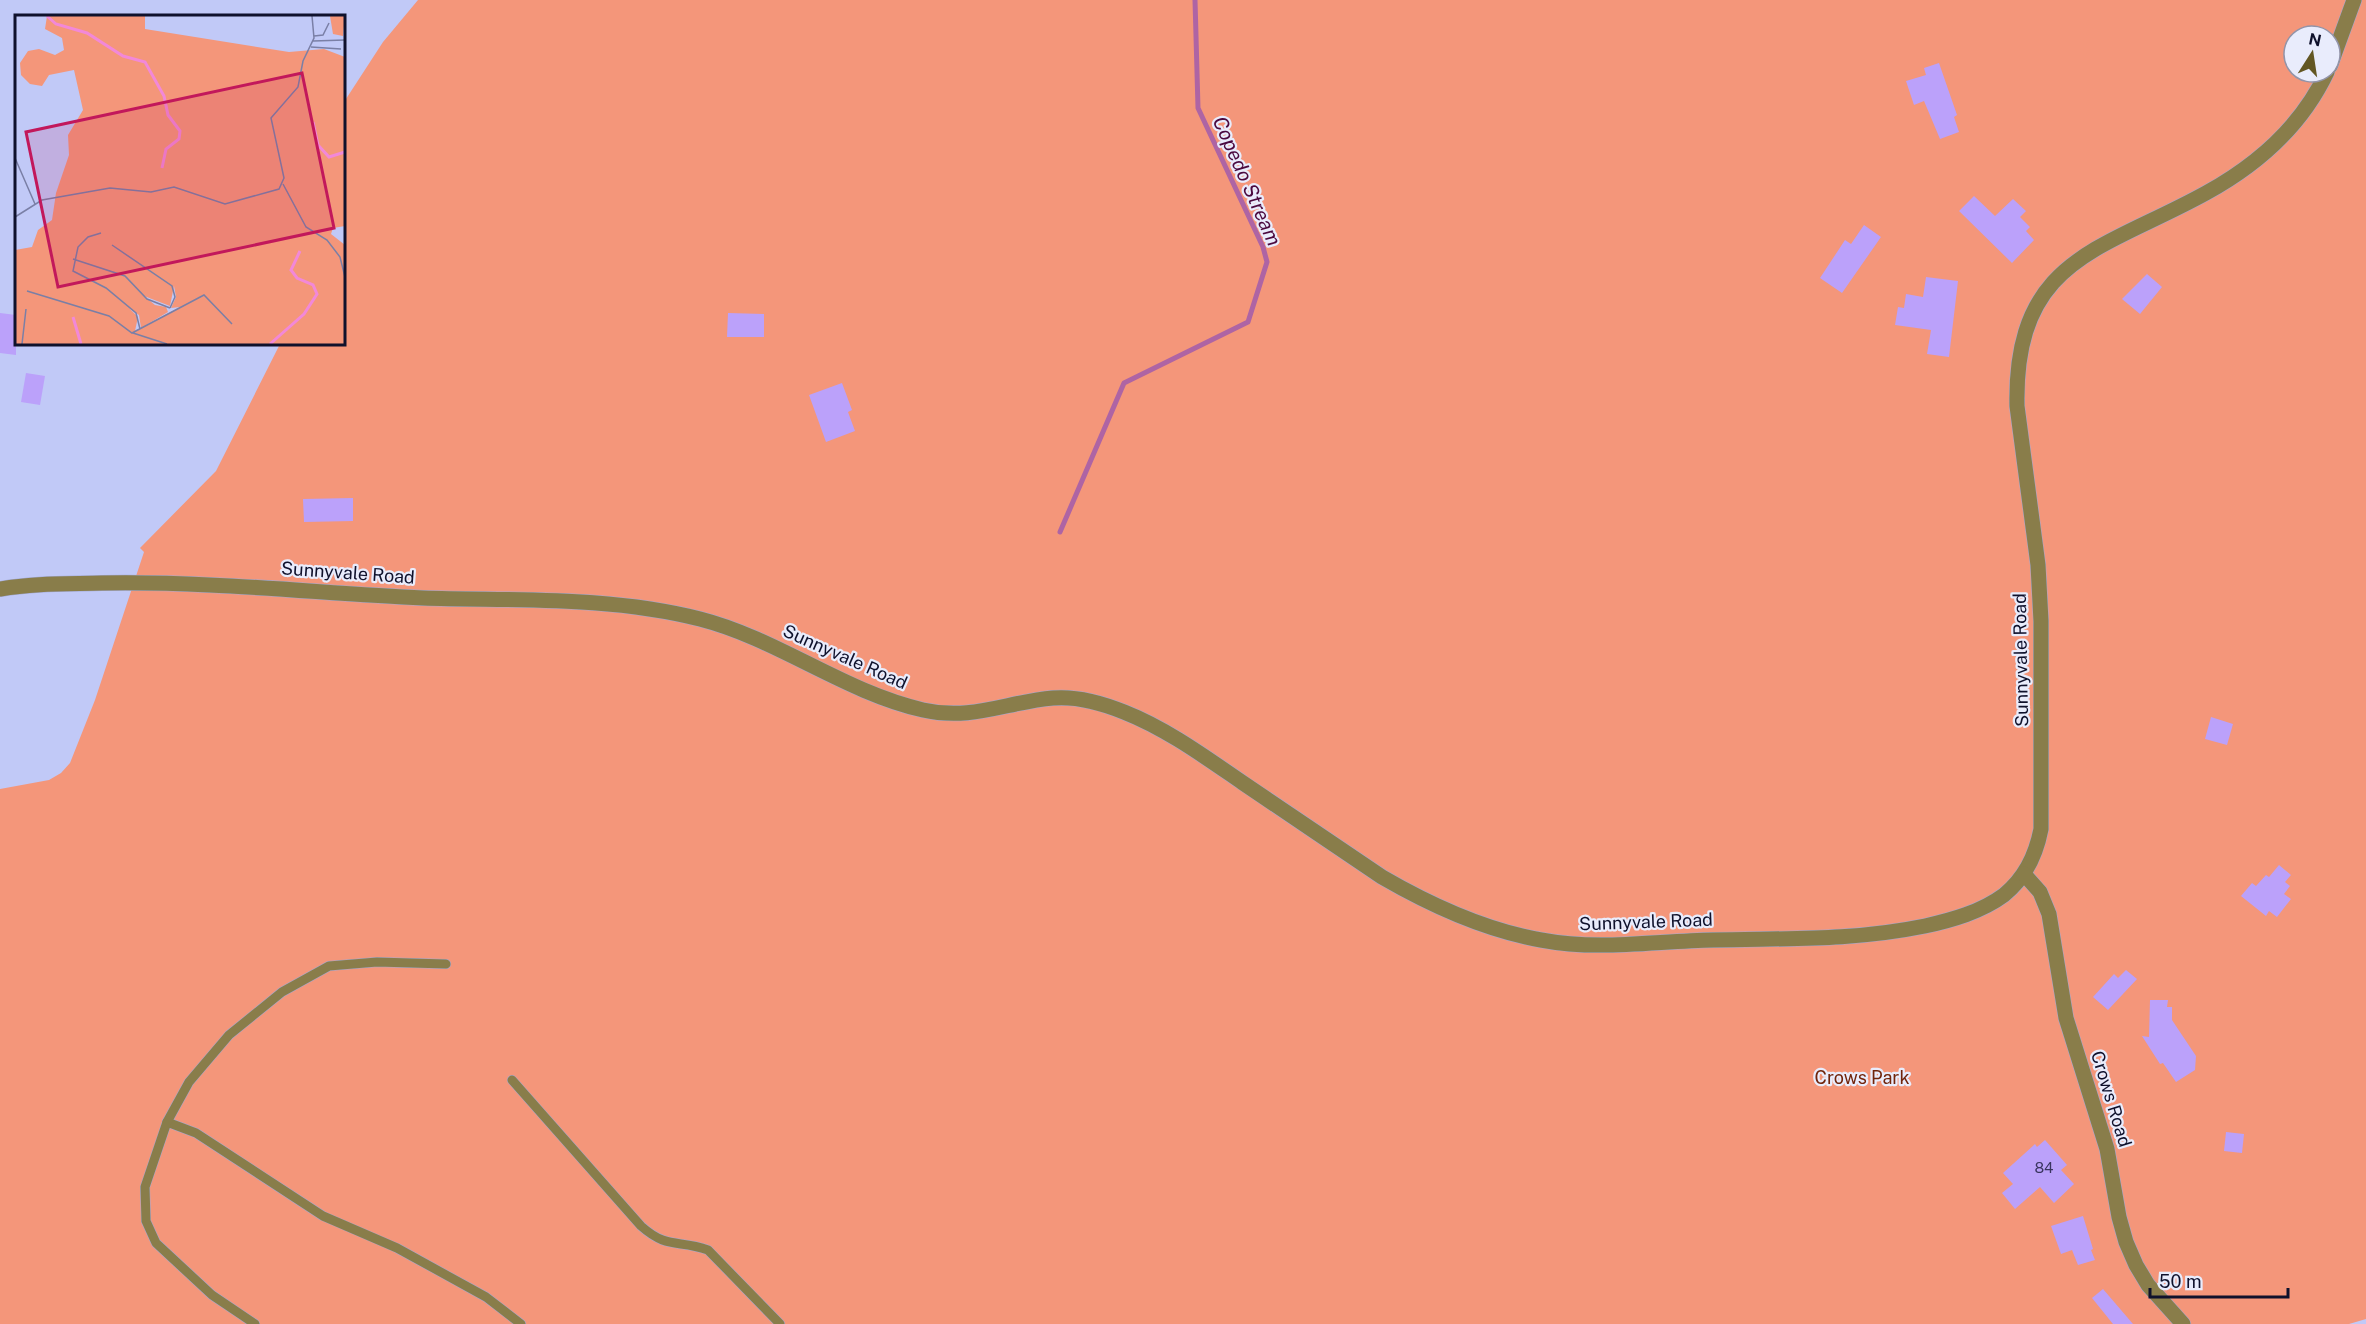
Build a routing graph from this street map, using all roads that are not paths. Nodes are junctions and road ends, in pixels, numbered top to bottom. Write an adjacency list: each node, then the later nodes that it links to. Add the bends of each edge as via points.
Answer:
1 (2354, 0): 2 (street)
2 (2342, 33)
3 (2320, 84): 5 (street, Sunnyvale Road, via 2291,127 2250,164 2207,192 2075,261 2044,294 2023,338 2017,406 2038,565 2042,812 2038,845)
4 (0, 589): 5 (street, Sunnyvale Road, via 55,583 185,583 423,598 613,604 723,626 854,686 922,710 976,713 1055,698 1098,703 1169,733 1410,894 1488,927 1551,942 1606,946 1870,936 1942,922 1979,910 2005,894)
5 (2024, 874): 12 (street, Crows Road, via 2040,892 2049,914 2066,1018 2107,1149 2126,1242 2148,1285)
6 (446, 964): 8 (lane, via 377,962 329,966 282,992 229,1035 189,1082)
7 (512, 1080): 11 (lane, via 654,1238 708,1250)
8 (167, 1122): 9 (lane, via 145,1186 146,1221 156,1243 204,1288); 10 (lane, via 196,1133 323,1216 397,1248 486,1297)
9 (255, 1324)
10 (521, 1324)
11 (780, 1324)
12 (2183, 1324)

